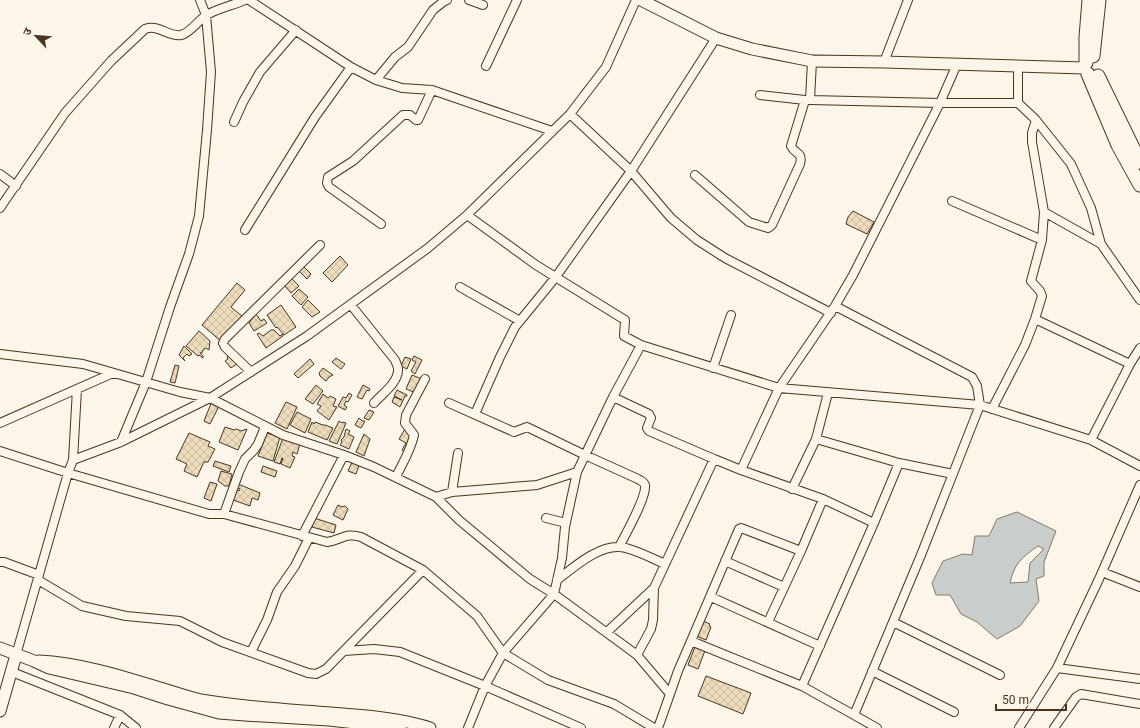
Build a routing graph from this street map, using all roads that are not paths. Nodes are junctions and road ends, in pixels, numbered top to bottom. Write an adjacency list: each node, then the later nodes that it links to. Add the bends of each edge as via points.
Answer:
1 (200, 0): 13 (street)
2 (245, 0): 13 (street)
3 (249, 0): 14 (street)
4 (447, 0): 23 (street, via 433,10 408,47 395,57)
5 (469, 0): 12 (street)
6 (517, 0): 20 (street)
7 (636, 0): 29 (street, via 606,67)
8 (640, 0): 15 (street)
9 (908, 0): 17 (street)
10 (1089, 0): 22 (main road, via 1086,37)
11 (1099, 0): 22 (main road)
12 (483, 5)
13 (206, 15): 38 (street, via 182,35 159,28 145,29 111,61 65,113); 64 (street, via 211,72 199,216 189,254)
14 (296, 30): 21 (street); 31 (street, via 260,72)
15 (716, 38): 16 (street, via 752,50); 34 (street)
16 (812, 61): 17 (street); 26 (street)
17 (884, 62): 18 (street)
18 (957, 64): 19 (street); 27 (street)
19 (1018, 65): 22 (street); 28 (street)
20 (486, 66)
21 (351, 67): 23 (street); 44 (street, via 315,117)
22 (1089, 68): 33 (main road); 37 (main road, via 1118,145)
23 (376, 80): 24 (street, via 402,88)
24 (432, 90): 32 (street); 43 (street, via 418,120 410,115 403,115 353,161 328,177 329,187)
25 (760, 95): 26 (street)
26 (808, 100): 27 (street); 36 (street, via 791,146 802,158 772,225 768,228 749,222)
27 (940, 103): 28 (street); 52 (street, via 853,275)
28 (1018, 103): 30 (street)
29 (570, 114): 32 (street); 34 (street)
30 (1036, 120): 41 (street, via 1032,142); 46 (street, via 1071,164 1091,208)
31 (234, 122)
32 (552, 131): 42 (street)
33 (1140, 162)
34 (631, 171): 48 (street); 52 (street, via 672,218 697,240 725,258)
35 (0, 174): 38 (street)
36 (695, 175)
37 (1140, 185)
38 (16, 186): 40 (street)
39 (952, 201): 45 (street)
40 (0, 208)
41 (1044, 212): 45 (street); 46 (street)
42 (467, 215): 48 (street); 51 (street, via 428,248)
43 (381, 224)
44 (245, 230)
45 (1042, 240): 54 (street, via 1031,281 1042,296)
46 (1101, 244): 50 (street)
47 (320, 245): 61 (street, via 225,339 225,347)
48 (555, 278): 55 (street); 56 (street, via 625,320 624,336)
49 (460, 287): 55 (street)
50 (1140, 300)
51 (351, 305): 61 (street); 70 (street, via 395,360 398,369 394,382)
52 (833, 309): 65 (street); 72 (street, via 972,377 977,386)
53 (731, 315): 60 (street)
54 (1035, 319): 59 (street); 73 (street, via 1025,345)
55 (520, 321): 74 (street, via 515,326)
56 (641, 345): 60 (street); 68 (street)
57 (1140, 348): 59 (street)
58 (0, 354): 62 (street, via 83,364)
59 (1130, 364): 78 (street)
60 (713, 368): 65 (street)
61 (250, 372): 69 (street)
62 (113, 373): 64 (street); 66 (street)
63 (425, 379): 92 (street, via 406,415 405,423 414,434 412,444)
64 (146, 382): 69 (street); 79 (street)
65 (779, 388): 67 (street); 88 (street)
66 (77, 389): 75 (street); 85 (street)
67 (828, 393): 72 (street); 77 (street)
68 (613, 397): 83 (street); 84 (street, via 649,414 649,430)
69 (210, 398): 76 (street); 79 (street)
70 (374, 403)
71 (449, 403): 74 (street)
72 (980, 405): 73 (street); 91 (street)
73 (992, 409): 78 (street)
74 (475, 414): 83 (street, via 514,432 527,427)
75 (0, 423)
76 (265, 427): 82 (street); 98 (street, via 258,444 245,459)
77 (816, 439): 86 (street); 94 (street)
78 (1091, 440): 87 (street)
79 (121, 442): 85 (street)
80 (0, 451): 90 (street)
81 (458, 452): 95 (street)
82 (344, 455): 92 (street); 102 (street)
83 (585, 455): 89 (street); 103 (street, via 638,479 645,487 643,498)
84 (714, 459): 88 (street); 107 (street)
85 (73, 460): 90 (street)
86 (899, 463): 91 (street); 101 (street)
87 (1140, 466)
88 (740, 470): 94 (street)
89 (577, 472): 95 (street, via 537,485); 100 (street)
90 (68, 473): 98 (street, via 208,514); 110 (street)
91 (953, 474): 118 (street)
92 (396, 477): 96 (street)
93 (1140, 485): 109 (street)
94 (792, 489): 97 (street)
95 (452, 492): 96 (street)
96 (436, 496): 115 (street, via 459,520 530,579)
97 (823, 499): 101 (street); 104 (street)
98 (224, 514): 102 (street)
99 (546, 518): 100 (street)
100 (566, 523): 111 (street)
101 (874, 523): 121 (street)
102 (305, 537): 108 (street, via 327,542 352,534); 124 (street, via 296,566 277,592)
103 (619, 547): 107 (street); 111 (street, via 602,550)
104 (801, 551): 105 (street, via 741,528); 112 (street)
105 (725, 561): 112 (street); 116 (street)
106 (0, 562): 110 (street)
107 (665, 564): 114 (street)
108 (423, 570): 123 (street); 125 (street, via 477,616)
109 (1102, 572): 113 (street); 128 (street)
110 (38, 578): 124 (street, via 82,606 126,616 180,621 222,642); 126 (street)
111 (557, 580): 115 (street)
112 (784, 587): 117 (street)
113 (1140, 587)
114 (654, 588): 119 (street); 127 (street, via 651,629)
115 (554, 594): 119 (street); 125 (street)
116 (711, 597): 117 (street); 120 (street)
117 (768, 622): 121 (street)
118 (893, 622): 129 (street); 131 (street)
119 (607, 632): 127 (street)
120 (691, 641): 134 (street); 135 (street)
121 (820, 646): 134 (street)
122 (0, 648): 126 (street)
123 (344, 651): 124 (street, via 326,669 316,674); 133 (street, via 374,649 400,652)
124 (251, 652)
125 (503, 653): 133 (street); 148 (street, via 548,680 614,704)
126 (16, 655): 130 (street); 141 (street, via 34,661 55,662 109,673 199,699)
127 (637, 655): 135 (street)
128 (1057, 668): 132 (street); 151 (street)
129 (872, 671): 138 (street); 140 (street)
130 (12, 672): 137 (street); 139 (street)
131 (1000, 675)
132 (1140, 679)
133 (485, 686): 146 (street); 147 (street)
134 (802, 686): 140 (street)
135 (670, 694): 149 (street)
136 (1140, 704): 152 (street, via 1081,694 1076,697)
137 (0, 711)
138 (954, 712)
139 (120, 715): 142 (street); 143 (street)
140 (854, 715): 150 (street)
141 (329, 720): 144 (street); 145 (street, via 382,718)
142 (114, 728)
143 (136, 728)
144 (400, 728)
145 (430, 728)
146 (468, 728)
147 (581, 728)
148 (654, 728)
149 (658, 728)
150 (877, 728)
151 (1019, 728)
152 (1054, 728)

